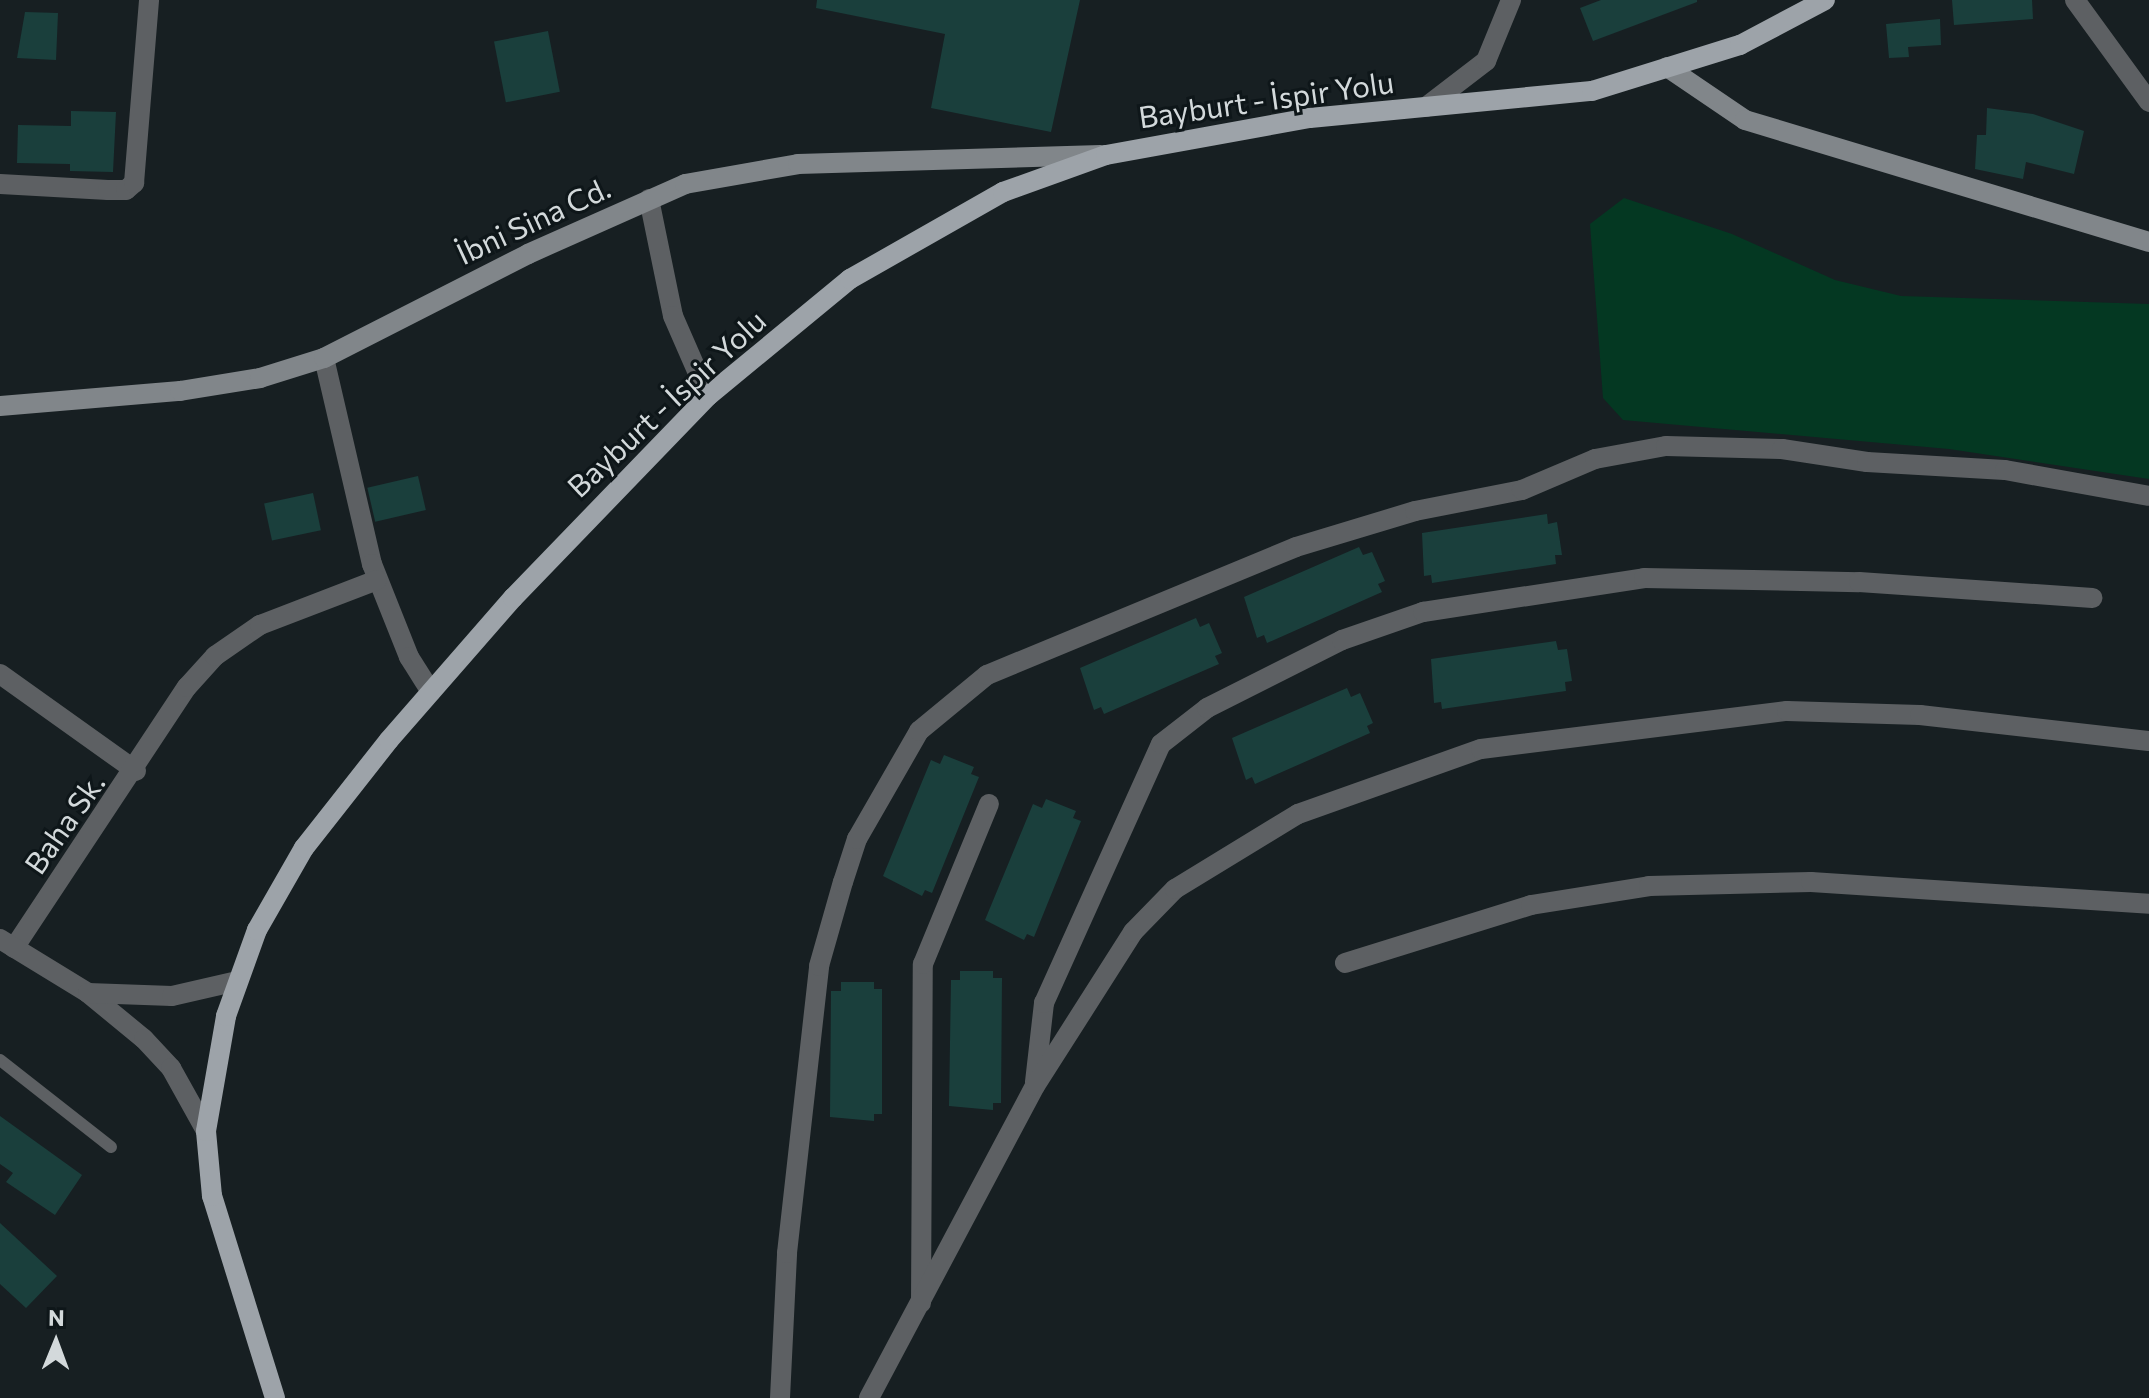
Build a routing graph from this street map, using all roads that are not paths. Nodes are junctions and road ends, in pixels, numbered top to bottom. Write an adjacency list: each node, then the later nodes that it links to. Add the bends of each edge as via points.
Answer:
1 (149, 0): 9 (street, via 134,183 117,190)
2 (1511, 0): 7 (street, via 1486,61)
3 (1825, 0): 5 (main road, Bayburt - İspir Yolu, via 1740,45)
4 (2075, 0): 6 (street)
5 (1667, 67): 7 (main road, Bayburt - İspir Yolu, via 1592,91); 11 (main road, via 1745,120)
6 (2149, 102)
7 (1426, 107): 8 (main road, Bayburt - İspir Yolu, via 1310,118)
8 (1106, 155): 10 (main road, İbni Sina Cd., via 798,164 685,184); 13 (main road, Bayburt - İspir Yolu, via 1003,192 850,279)
9 (0, 184)
10 (649, 199): 12 (main road, İbni Sina Cd.); 13 (street, via 673,316)
11 (2149, 242)
12 (324, 358): 14 (main road, İbni Sina Cd., via 260,378 180,391); 16 (street)
13 (708, 396): 19 (main road, Bayburt - İspir Yolu, via 513,598)
14 (0, 406)
15 (2149, 496): 34 (street, via 2005,470 1867,462 1782,449 1666,446 1595,459 1522,490 1415,511 1296,547 987,675 919,731 857,839 839,896 819,966 787,1253)
16 (377, 580): 19 (street, via 409,657); 21 (street, Baha Sk., via 260,625 215,656 187,687)
17 (2092, 598): 29 (street, via 1859,582 1644,578 1423,612 1342,640 1207,708 1161,744 1044,1003)
18 (0, 674): 21 (street)
19 (431, 692): 26 (main road, Bayburt - İspir Yolu, via 304,848 269,905)
20 (2149, 741): 29 (street, via 1920,715 1787,711 1481,749 1298,814 1175,889 1133,932)
21 (136, 771): 24 (street, Baha Sk.)
22 (989, 804): 32 (street, via 923,964)
23 (2149, 904): 25 (street, via 1811,882 1676,884 1531,905)
24 (7, 944): 27 (street)
25 (1345, 963)
26 (237, 981): 27 (street, via 172,996); 30 (main road, Bayburt - İspir Yolu, via 216,1058)
27 (88, 993): 30 (street, via 171,1068)
28 (0, 1060): 31 (lane)
29 (1035, 1086): 32 (street)
30 (206, 1131): 33 (main road, Bayburt - İspir Yolu, via 216,1211)
31 (111, 1147)
32 (921, 1307): 35 (street, via 887,1358)
33 (275, 1398)
34 (780, 1398)
35 (869, 1398)

